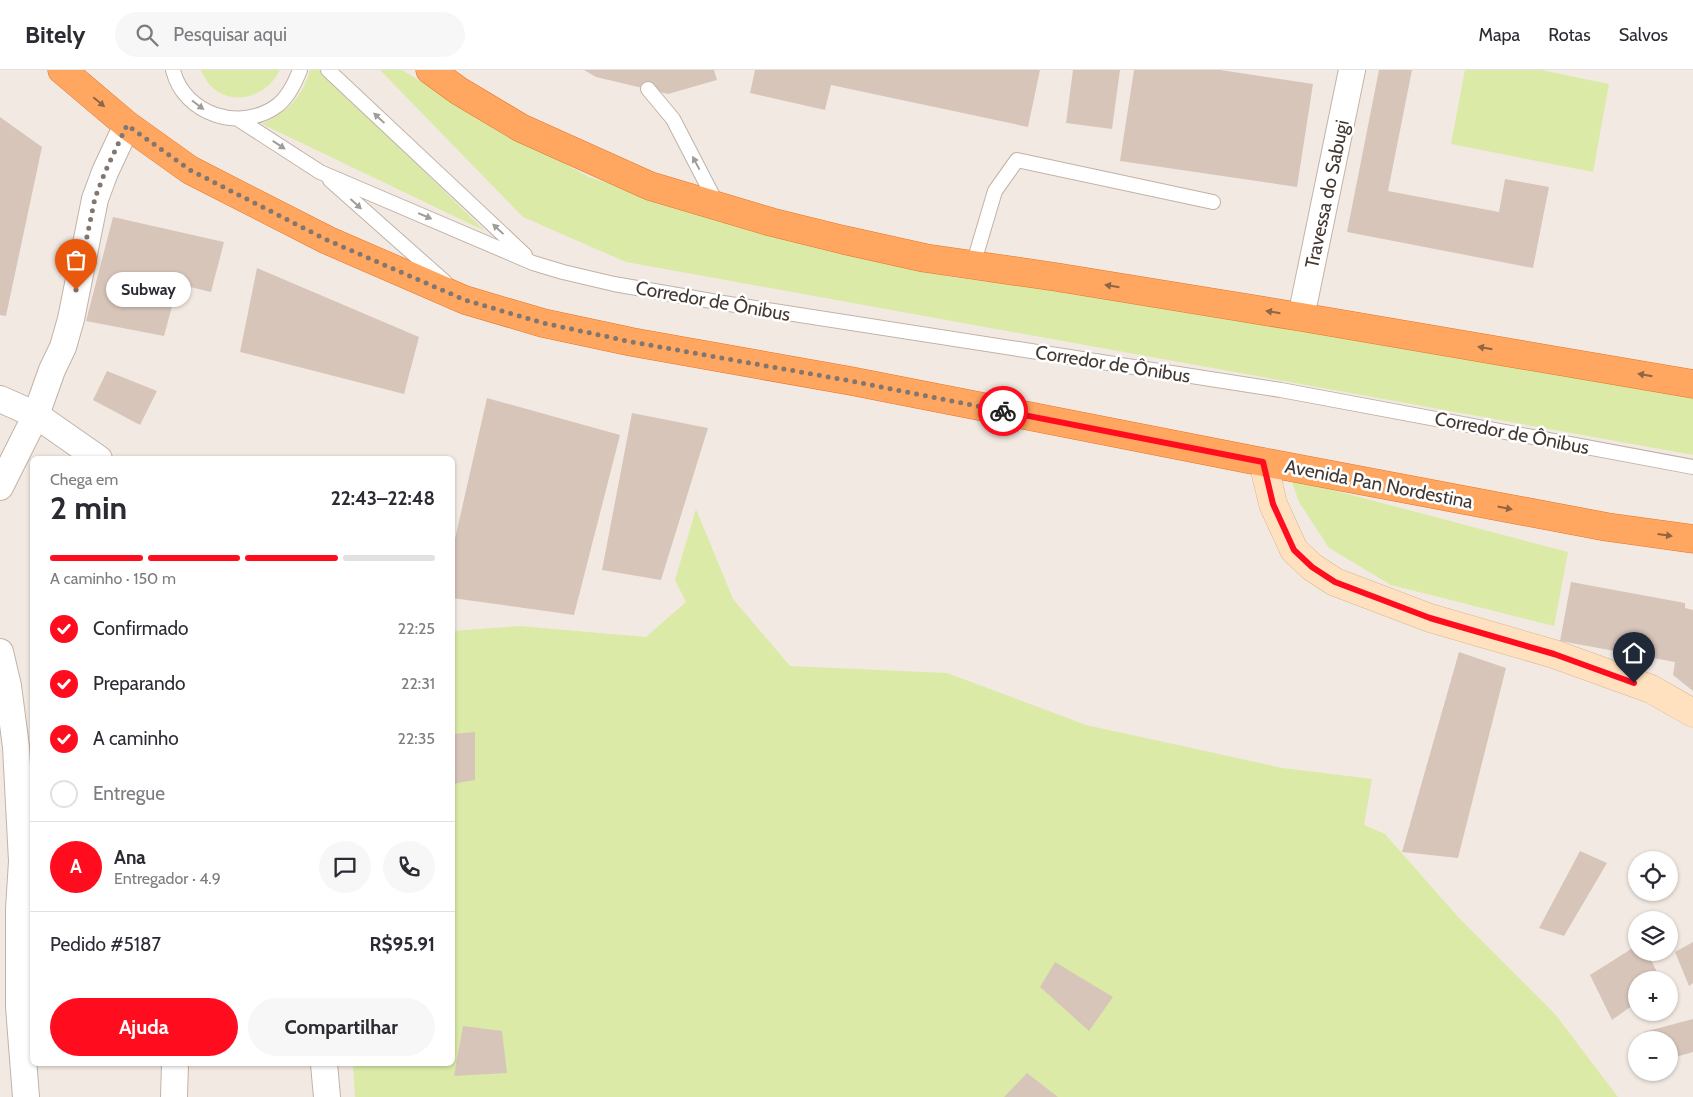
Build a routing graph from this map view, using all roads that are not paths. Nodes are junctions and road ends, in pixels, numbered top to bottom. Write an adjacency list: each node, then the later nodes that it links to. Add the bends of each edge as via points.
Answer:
1 (62, 70): 9 (highway, Avenida Pan Nordestina, one-way to 9)
2 (173, 70): 8 (lane, Corredor de Ônibus, one-way to 8, via 182,91 198,106 217,116)
3 (300, 70): 8 (lane, Corredor de Ônibus, via 293,88 278,105 259,115)
4 (328, 70): 13 (lane, Corredor de Ônibus, one-way to 4)
5 (430, 70): 12 (highway, via 521,128 650,186)
6 (1348, 71): 16 (street, Travessa do Sabugi)
7 (648, 89): 12 (lane, one-way to 7, via 673,119)
8 (238, 119): 10 (lane, Corredor de Ônibus, one-way to 10)
9 (127, 125): 15 (highway, Avenida Pan Nordestina, via 190,170 327,240); 19 (street, via 95,198 63,347)
10 (320, 172): 13 (lane, Corredor de Ônibus, one-way to 13); 15 (lane, Corredor de Ônibus, one-way to 15)
11 (1213, 202): 14 (lane, via 1017,160 994,191)
12 (718, 207): 14 (highway, via 844,240)
13 (533, 262): 23 (lane, Corredor de Ônibus, via 614,284 714,302 1281,390)
14 (973, 265): 16 (highway, one-way to 14)
15 (465, 300): 22 (highway, Avenida Pan Nordestina, via 543,323 632,342 861,383)
16 (1301, 317): 17 (highway, one-way to 16)
17 (1693, 384)
18 (0, 398): 19 (street)
19 (36, 415): 20 (street); 24 (street)
20 (71, 451): 21 (street)
21 (88, 456)
22 (1263, 462): 25 (highway, Avenida Pan Nordestina, one-way to 25, via 1607,527); 27 (street, via 1273,504 1294,550 1335,582 1430,618 1554,654 1642,686)
23 (1693, 467)
24 (0, 487)
25 (1693, 539)
26 (0, 652): 30 (street, via 16,747 22,861 18,981)
27 (1693, 713)
28 (176, 1066): 31 (street)
29 (324, 1066): 32 (street)
30 (26, 1097)
31 (174, 1097)
32 (327, 1097)

